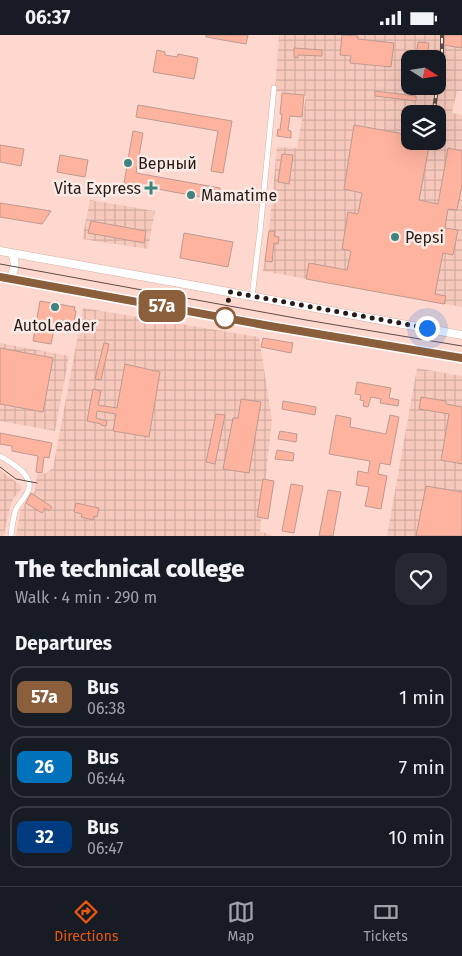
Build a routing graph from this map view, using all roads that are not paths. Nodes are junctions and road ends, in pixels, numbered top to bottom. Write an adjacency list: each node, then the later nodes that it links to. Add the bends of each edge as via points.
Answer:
1 (274, 88): 6 (street)
2 (0, 251): 3 (main road)
3 (12, 254): 5 (main road, via 15,267); 6 (main road)
4 (0, 277): 5 (main road)
5 (9, 279): 8 (main road)
6 (252, 297): 7 (main road)
7 (462, 335)
8 (462, 358)
9 (0, 456): 10 (street, via 24,472 28,480 29,491 19,503)
10 (11, 536)

